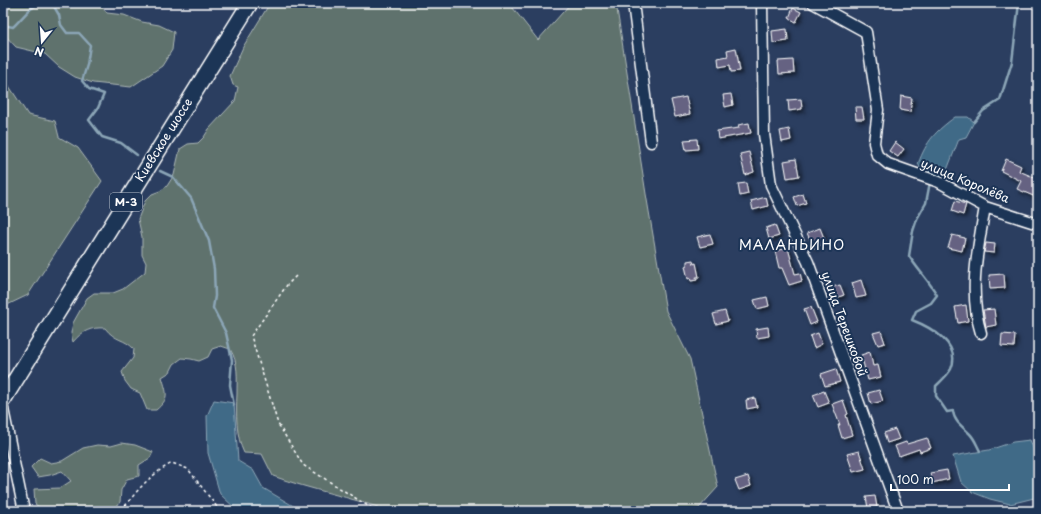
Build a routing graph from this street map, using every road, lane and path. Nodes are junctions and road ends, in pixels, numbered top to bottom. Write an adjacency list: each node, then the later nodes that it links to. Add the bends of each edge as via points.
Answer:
1 (250, 3): 10 (highway, Киевское шоссе / М-3)
2 (633, 3): 5 (street)
3 (762, 3): 16 (street, улица Терешковой, via 764,134 772,185 808,262)
4 (813, 3): 6 (street, улица Королёва, via 866,32 878,110 874,143 877,155 888,164 939,182)
5 (651, 142)
6 (985, 207): 7 (street, улица Королёва); 9 (street, via 974,273 976,320)
7 (1038, 224)
8 (296, 276): 15 (path, via 251,336 278,424 303,466)
9 (980, 333)
10 (3, 400)
11 (3, 409): 12 (street)
12 (24, 511)
13 (121, 511): 14 (path, via 139,487 172,462 188,469)
14 (220, 511)
15 (376, 511)
16 (898, 511)

